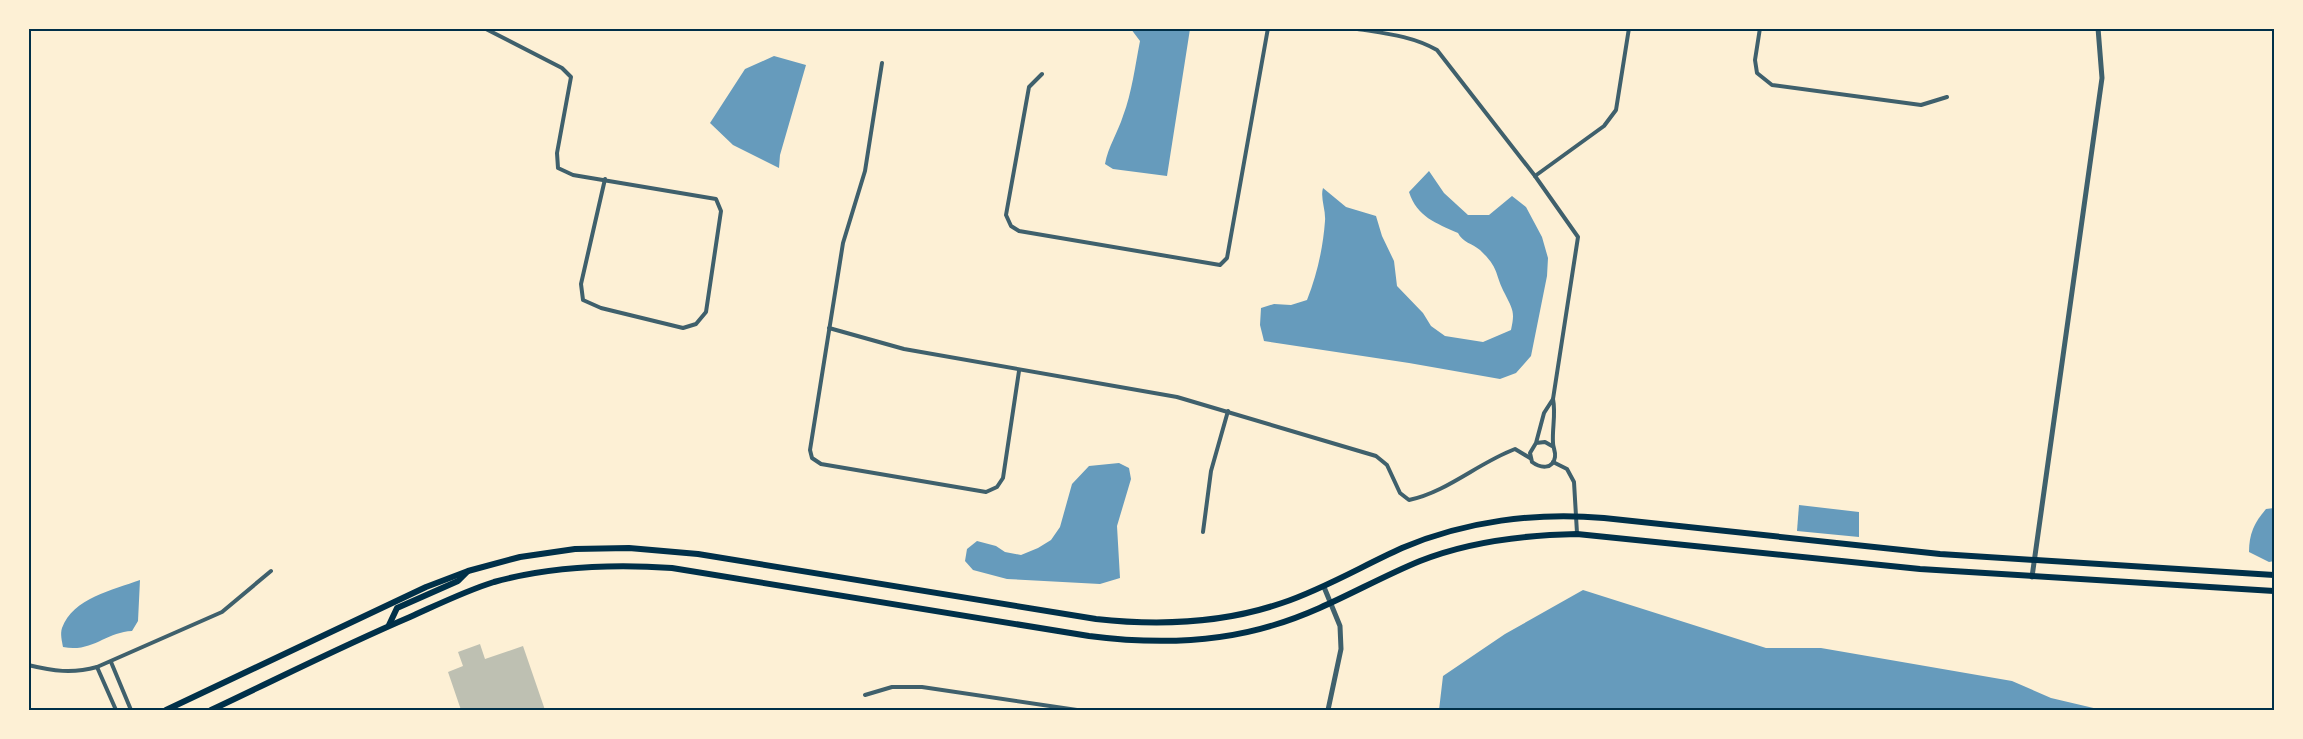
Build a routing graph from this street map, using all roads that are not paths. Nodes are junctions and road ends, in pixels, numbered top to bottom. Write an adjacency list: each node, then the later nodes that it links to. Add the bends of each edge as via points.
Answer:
1 (484, 28): 13 (street, via 562,68 571,77 557,153 558,168 573,175)
2 (1268, 28): 10 (street, via 1227,258 1220,266 1019,231 1011,226 1006,215 1029,87)
3 (1352, 28): 8 (street)
4 (1399, 28): 8 (street)
5 (1629, 28): 12 (street, via 1616,110 1604,126)
6 (1760, 28): 11 (street, via 1757,73 1772,85 1921,105)
7 (2098, 28): 25 (street, via 2102,78)
8 (1397, 35): 12 (street, via 1437,50)
9 (882, 63): 14 (street, via 865,171 843,243)
10 (1042, 74)
11 (1947, 97)
12 (1536, 176): 16 (street, via 1578,237)
13 (605, 179): 13 (street, via 716,199 721,211 706,312 696,324 682,328 583,300 581,284)
14 (829, 328): 15 (street, via 904,349); 15 (street, via 810,450 812,458 821,464 986,492 997,487 1003,478)
15 (1019, 371): 17 (street, via 1177,397)
16 (1553, 399): 18 (street, via 1544,413); 19 (street, via 1556,415)
17 (1228, 411): 20 (street, via 1376,456 1388,465 1400,493 1409,500 1425,497 1515,449); 23 (street, via 1211,471)
18 (1536, 443): 19 (street); 20 (street)
19 (1552, 446): 21 (street, via 1556,456)
20 (1530, 458): 21 (street, via 1539,467)
21 (1553, 462): 22 (street, via 1567,469 1574,482)
22 (1575, 516): 24 (street); 25 (main road); 30 (main road, via 1500,521 1437,535)
23 (1203, 531)
24 (1577, 534): 29 (main road); 32 (main road, via 1496,540 1453,550)
25 (2035, 561): 28 (main road); 29 (street)
26 (271, 571): 34 (street, via 222,612)
27 (468, 571): 30 (main road, via 520,557 568,550 650,548 1096,619 1150,624 1241,614); 33 (main road, via 458,581 397,608); 40 (main road, via 426,587)
28 (2274, 575)
29 (2032, 577): 31 (main road)
30 (1324, 587): 32 (street)
31 (2274, 591)
32 (1332, 603): 33 (main road, via 1246,633 1181,642 1137,641 680,570 600,566 496,582); 43 (street, via 1340,626 1341,649)
33 (389, 626): 41 (main road)
34 (111, 662): 36 (street); 39 (street)
35 (28, 665): 36 (street, via 62,672)
36 (97, 667): 38 (street)
37 (865, 695): 42 (street, via 892,687 922,687)
38 (116, 711)
39 (131, 711)
40 (166, 711)
41 (210, 711)
42 (1077, 711)
43 (1328, 711)

